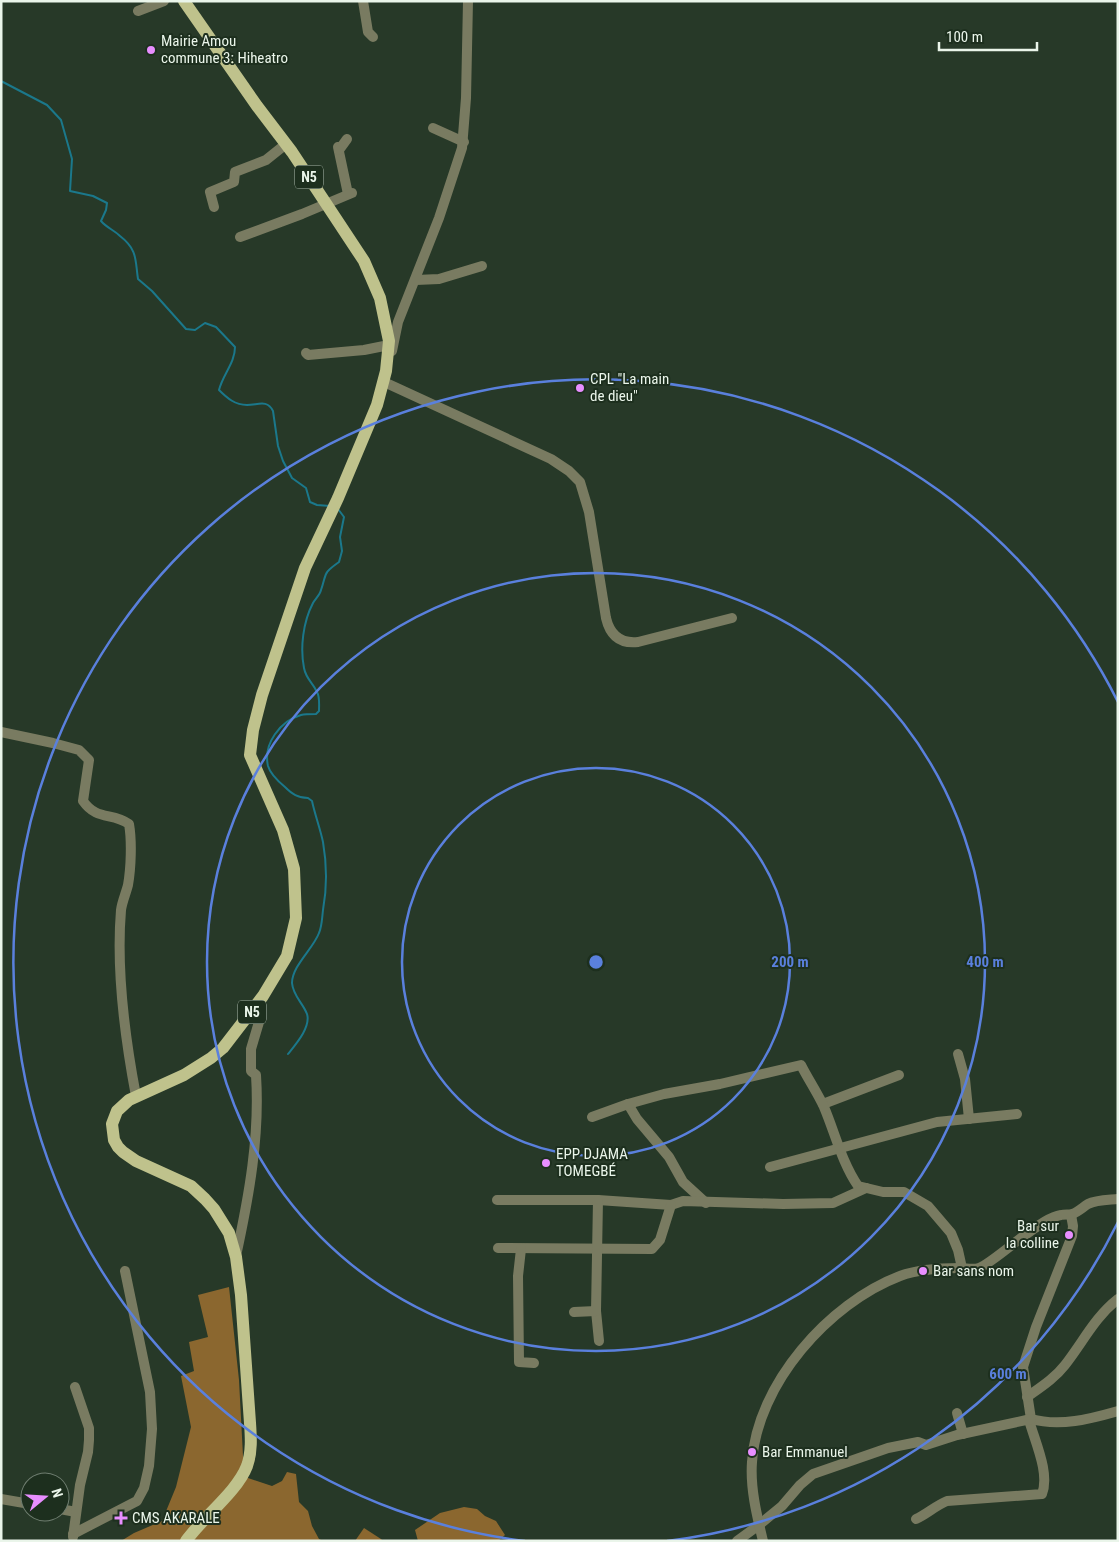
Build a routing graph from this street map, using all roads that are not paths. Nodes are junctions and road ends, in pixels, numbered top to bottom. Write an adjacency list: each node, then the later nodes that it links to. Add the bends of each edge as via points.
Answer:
1 (164, 1): 5 (street)
2 (184, 1): 10 (main road, N5)
3 (363, 1): 6 (street, via 368,32)
4 (468, 1): 9 (street)
5 (138, 11)
6 (373, 37)
7 (433, 128): 9 (street)
8 (346, 139): 11 (street, via 339,149 350,194)
9 (464, 142): 15 (street)
10 (286, 144): 11 (main road, N5); 12 (street, via 266,160 235,172 234,182 210,192)
11 (327, 204): 13 (street); 16 (main road, N5, via 371,274)
12 (214, 207)
13 (240, 237)
14 (482, 266): 15 (street, via 439,279)
15 (416, 280): 18 (street, via 395,329)
16 (389, 345): 17 (street, via 364,350); 18 (main road, N5)
17 (306, 353)
18 (385, 377): 19 (street, via 551,459 569,470 580,482 589,512 606,618 614,636 625,642 638,642); 21 (main road, N5, via 349,472 304,568 253,730 250,755 289,848 297,910 284,961)
19 (732, 618)
20 (1, 732): 24 (street, via 79,750 89,760 83,801 89,810 129,824 128,884 121,909 121,992)
21 (251, 1013): 24 (main road, N5, via 228,1043 211,1058 184,1075); 42 (street, via 258,1022 250,1050 251,1071 256,1075 258,1111 251,1179)
22 (958, 1054): 29 (street, via 965,1079)
23 (899, 1075): 26 (street)
24 (136, 1096): 42 (main road, N5, via 117,1111 113,1120 113,1134 118,1147 136,1161 191,1186 205,1199 229,1233)
25 (628, 1104): 26 (street, via 801,1065); 28 (street); 36 (street, via 669,1157 683,1182)
26 (823, 1104): 30 (street)
27 (1017, 1114): 29 (street)
28 (592, 1117)
29 (969, 1120): 30 (street, via 936,1122)
30 (840, 1148): 31 (street); 32 (street, via 851,1176 858,1186)
31 (770, 1167)
32 (866, 1188): 36 (street, via 832,1203); 43 (street, via 904,1192 928,1206 951,1233)
33 (1118, 1199): 38 (street, via 1090,1203)
34 (497, 1200): 35 (street)
35 (598, 1200): 37 (street); 41 (street)
36 (706, 1203): 37 (street, via 683,1201)
37 (671, 1204): 41 (street, via 660,1240 652,1249)
38 (1071, 1215): 43 (street, via 1053,1218 980,1268); 51 (street, via 1072,1236 1023,1367)
39 (498, 1248): 40 (street)
40 (521, 1248): 41 (street); 49 (street, via 518,1276 519,1362)
41 (597, 1249): 46 (street)
42 (236, 1257): 63 (main road, N5, via 250,1423 249,1459 244,1473)
43 (962, 1268): 61 (street, via 911,1272 877,1286 838,1314 801,1349 770,1397 756,1435 752,1469)
44 (125, 1272): 62 (street, via 150,1392 149,1466 137,1501)
45 (1118, 1299): 51 (street, via 1104,1310 1065,1365)
46 (596, 1311): 47 (street); 48 (street)
47 (574, 1312)
48 (599, 1341)
49 (534, 1363)
50 (75, 1387): 59 (street, via 89,1428 88,1452)
51 (1027, 1397): 54 (street)
52 (1118, 1411): 54 (street, via 1085,1420 1044,1423)
53 (956, 1413): 55 (street)
54 (1030, 1420): 55 (street); 60 (street, via 1045,1475 1042,1494 947,1501)
55 (963, 1434): 61 (street, via 926,1445 918,1442 888,1448 813,1474)
56 (1, 1499): 57 (street)
57 (20, 1502)
58 (70, 1511): 59 (street)
59 (76, 1512): 62 (street)
60 (916, 1518)
61 (759, 1525): 64 (street); 65 (street)
62 (73, 1537)
63 (186, 1541)
64 (737, 1541)
65 (763, 1541)

